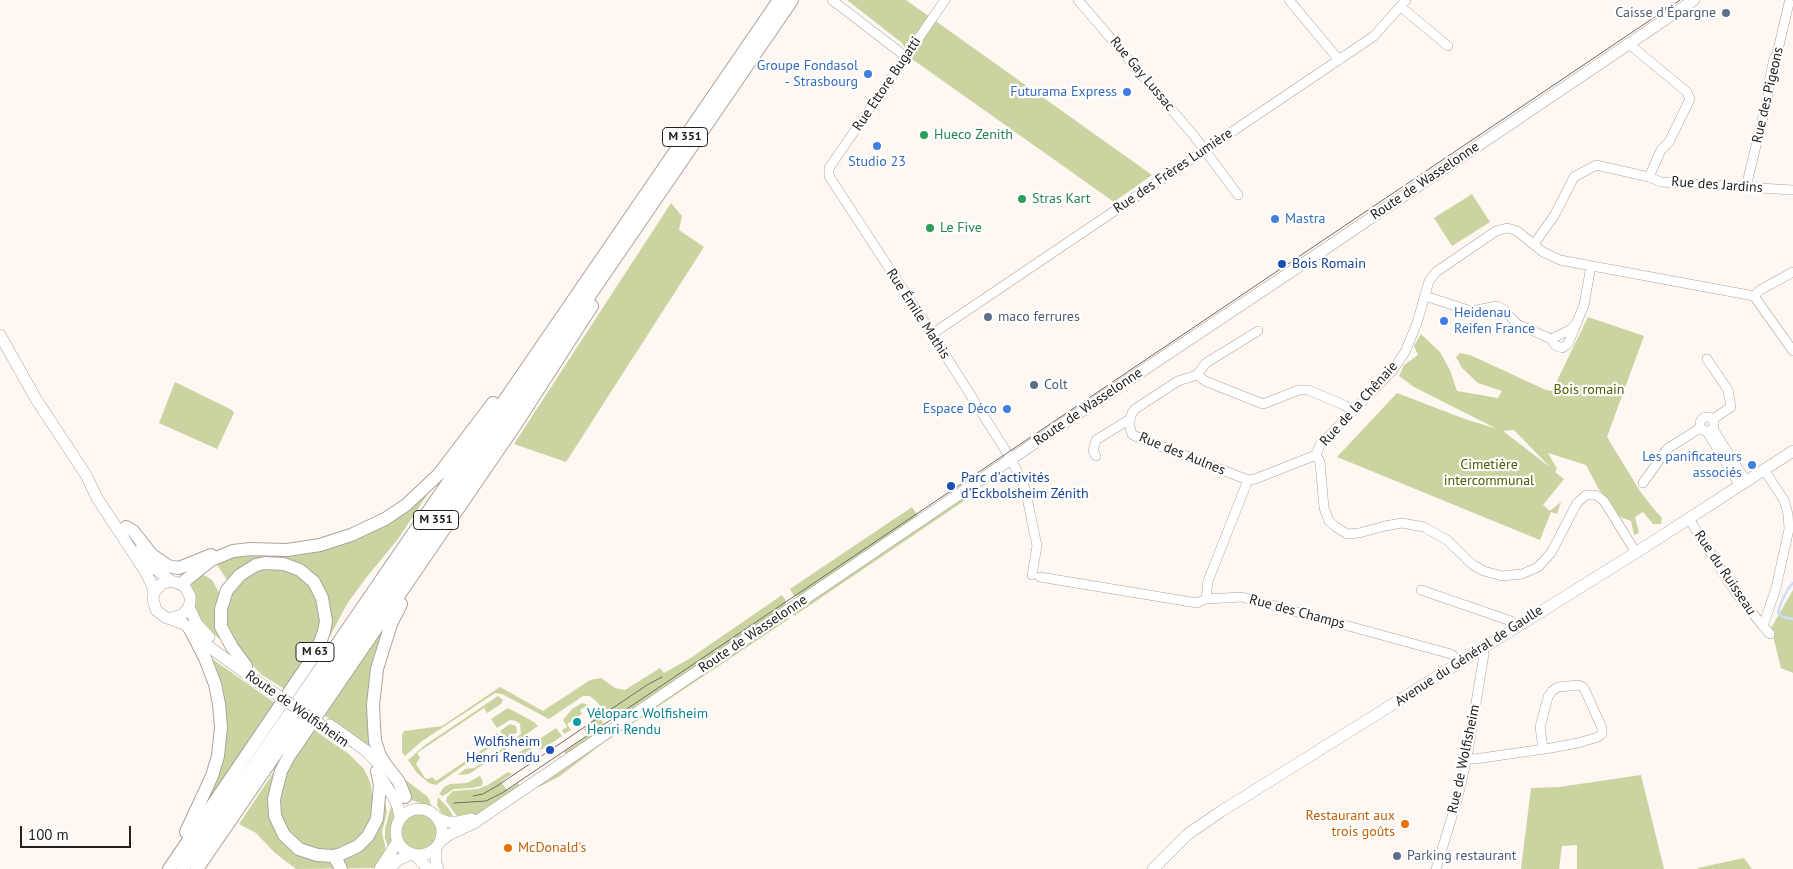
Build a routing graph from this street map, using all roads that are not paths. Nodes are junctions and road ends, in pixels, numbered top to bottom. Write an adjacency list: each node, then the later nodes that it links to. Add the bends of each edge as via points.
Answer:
1 (779, 0): 24 (highway, M 351)
2 (792, 0): 16 (highway, M 351)
3 (832, 0): 12 (street)
4 (945, 0): 12 (street, Rue Ettore Bugatti)
5 (1078, 0): 14 (street, Rue Gay Lussac)
6 (1289, 0): 13 (street)
7 (1694, 0): 10 (main road, Route de Wasselonne)
8 (1788, 2): 18 (street, Rue des Pigeons)
9 (1404, 4): 11 (street); 13 (street, Rue des Frères Lumière, via 1374,36)
10 (1629, 44): 17 (street, via 1687,92 1690,99); 42 (main road, Route de Wasselonne)
11 (1448, 46)
12 (905, 56): 15 (street, Rue Ettore Bugatti)
13 (1339, 60): 14 (street, Rue des Frères Lumière)
14 (1205, 149): 20 (street, Rue Gay Lussac); 29 (street, Rue des Frères Lumière)
15 (829, 168): 29 (street, Rue Émile Mathis, via 829,176)
16 (674, 172): 40 (highway, via 571,341); 85 (highway, M 351)
17 (1649, 177): 18 (street, Rue des Jardins, via 1661,182); 21 (street, Rue des Jardins, via 1596,165 1574,177 1554,216)
18 (1746, 187): 19 (street, Rue des Jardins)
19 (1793, 190)
20 (1238, 196)
21 (1534, 244): 22 (street, Rue de la Chênaie, via 1560,260); 25 (street, Rue de la Chênaie, via 1517,231 1507,228 1496,231 1436,272 1429,281)
22 (1592, 266): 26 (street, Rue de la Chênaie); 27 (street)
23 (1793, 272): 26 (street)
24 (591, 274): 50 (highway, via 545,330 439,474 406,505); 84 (highway, M 351)
25 (1425, 296): 31 (street, via 1471,311 1496,306 1517,324); 35 (street, Rue de la Chênaie, via 1405,352 1393,370)
26 (1754, 296): 32 (street)
27 (1578, 322): 31 (street, via 1570,330); 31 (street, via 1568,344 1562,348)
28 (1258, 331): 34 (street, via 1206,363)
29 (932, 334): 42 (street, Rue Émile Mathis)
30 (0, 335): 44 (main road, via 36,399)
31 (1551, 339)
32 (1793, 351)
33 (1707, 360): 37 (street, via 1728,390 1731,407)
34 (1197, 375): 35 (street, via 1263,404 1299,390 1308,390); 36 (street, Rue des Aulnes, via 1178,381 1135,410)
35 (1353, 411): 39 (street, Rue de la Chênaie, via 1320,445)
36 (1130, 419): 41 (street, Rue des Aulnes, via 1096,440 1093,451); 45 (street, Rue des Aulnes, via 1129,429 1135,436)
37 (1708, 427): 46 (street, via 1667,449); 47 (street)
38 (1793, 451): 43 (main road, Avenue du Général de Gaulle)
39 (1316, 455): 45 (street, Rue de la Chênaie); 51 (street, via 1320,462 1324,508 1329,521 1347,534 1402,523 1424,527 1447,540 1484,571 1502,576 1522,574 1538,567 1552,553 1575,505 1586,495 1596,495 1604,501)
40 (495, 456): 68 (highway, via 391,624 377,669); 81 (highway, via 281,771 273,808 278,826 299,849 318,856)
41 (1096, 456)
42 (1011, 459): 52 (street, Rue Émile Mathis, via 1024,488 1037,546); 75 (main road, Route de Wasselonne)
43 (1764, 470): 47 (main road, Avenue du Général de Gaulle); 60 (street, via 1784,500 1789,529 1776,588)
44 (86, 475): 49 (main road); 55 (main road, via 97,498 145,571)
45 (1248, 480): 56 (street, via 1208,581)
46 (1643, 483)
47 (1743, 484): 48 (main road, Avenue du Général de Gaulle)
48 (1689, 518): 51 (main road, Avenue du Général de Gaulle); 60 (street, Rue du Ruisseau, via 1736,593)
49 (126, 527): 50 (highway, via 134,531 158,559 178,568 233,546 303,544); 53 (main road, via 153,567)
50 (367, 528): 53 (highway, via 304,548 233,550)
51 (1636, 551): 59 (main road, Avenue du Général de Gaulle)
52 (1036, 576): 56 (street, Rue des Champs, via 1198,603)
53 (176, 582): 55 (main road, via 161,584); 57 (main road, via 185,587 190,596)
54 (1421, 590): 59 (street, via 1511,621)
55 (154, 593): 58 (main road, via 156,610)
56 (1206, 599): 64 (street, Rue des Champs, via 1242,597 1451,654)
57 (189, 607): 58 (main road, via 182,615); 65 (main road, Route de Wolfisheim / M 63, via 205,634)
58 (171, 618): 61 (main road, Route de Wolfisheim)
59 (1516, 626): 63 (main road, Avenue du Général de Gaulle)
60 (1763, 626): 62 (street, Rue du Ruisseau)
61 (189, 628): 66 (main road, Route de Wolfisheim, via 212,649); 82 (highway, via 218,693 220,741 208,786 192,821)
62 (1770, 634)
63 (1482, 648): 64 (main road, Avenue du Général de Gaulle); 70 (street, Rue de Wolfisheim, via 1484,654)
64 (1460, 662): 91 (main road, Avenue du Général de Gaulle, via 1220,812 1188,834)
65 (246, 666): 66 (main road, Route de Wolfisheim / M 63); 83 (highway, M 63, via 222,626 221,609 227,590 240,575 256,565 275,563 293,566 314,582 322,598 326,621 319,645)
66 (260, 680): 67 (main road, Route de Wolfisheim, bridge)
67 (329, 727): 72 (main road, Route de Wolfisheim); 73 (main road, Route de Wolfisheim, via 374,758)
68 (375, 741): 71 (highway); 73 (highway, via 384,764)
69 (1543, 748): 69 (street, via 1578,743 1602,734 1584,688 1579,685 1558,687 1552,691 1540,727); 70 (street)
70 (1467, 758): 92 (street, Rue de Wolfisheim)
71 (393, 764)
72 (377, 771): 76 (main road, Route de Wolfisheim, via 394,798); 81 (highway, via 380,785 373,828 358,846)
73 (405, 797): 74 (main road, Route de Wolfisheim)
74 (419, 808): 76 (main road, via 406,812); 77 (main road, via 428,810)
75 (484, 816): 77 (main road, via 458,822); 79 (main road, Route de Wasselonne, via 450,834)
76 (400, 819): 78 (main road, via 396,832)
77 (439, 819): 79 (main road, via 443,832)
78 (398, 842): 80 (main road); 87 (main road)
79 (439, 845): 80 (main road, via 428,854); 90 (main road)
80 (413, 855): 88 (main road, via 398,860); 89 (main road)
81 (332, 856): 86 (highway)
82 (163, 869)
83 (169, 869)
84 (183, 869)
85 (197, 869)
86 (341, 869)
87 (380, 869)
88 (389, 869)
89 (428, 869)
90 (438, 869)
91 (1153, 869)
92 (1436, 869)

